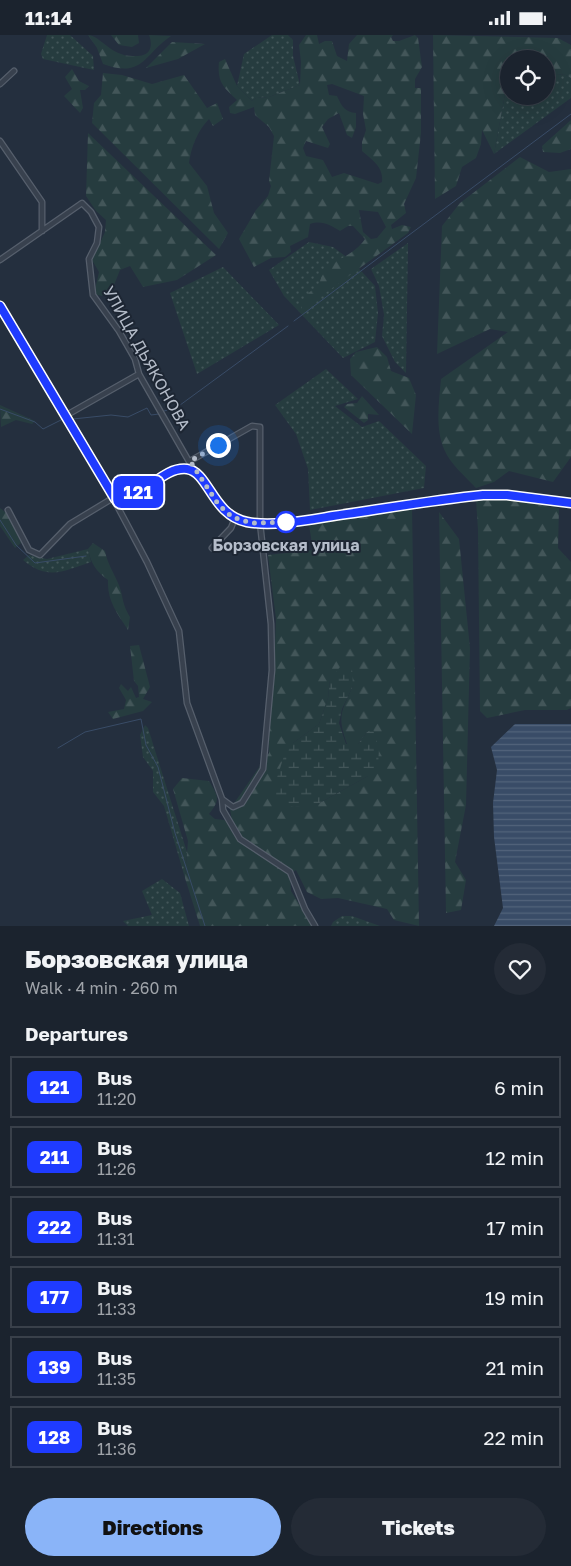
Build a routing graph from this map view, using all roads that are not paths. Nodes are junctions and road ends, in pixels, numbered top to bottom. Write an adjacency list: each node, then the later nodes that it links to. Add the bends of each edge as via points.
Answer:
1 (14, 71): 2 (street)
2 (0, 84)
3 (0, 141): 4 (street, via 42,202)
4 (42, 231): 5 (street); 7 (street, УЛИЦА ДЬЯКОНОВА, via 82,203 91,212 99,227 97,243 89,259 93,295 119,331 135,359)
5 (0, 260)
6 (0, 305): 8 (main road)
7 (139, 374): 8 (street); 9 (street, УЛИЦА ДЬЯКОНОВА)
8 (65, 416): 11 (main road)
9 (190, 461): 10 (street, УЛИЦА ДЬЯКОНОВА); 15 (street, via 258,426 261,430)
10 (195, 472): 11 (main road, via 179,470 125,499); 14 (main road, УЛИЦА ДЬЯКОНОВА, via 219,506)
11 (113, 499): 13 (street, via 70,523 40,555 29,550); 17 (street, via 179,631 186,703)
12 (571, 503): 15 (main road, УЛИЦА ДЬЯКОНОВА, via 483,495 308,520)
13 (8, 510)
14 (235, 518): 15 (main road, УЛИЦА ДЬЯКОНОВА); 16 (street, via 231,528)
15 (260, 523): 17 (street, via 272,649 263,769 242,803 233,807)
16 (212, 548)
17 (222, 799): 18 (street, via 223,809 240,839 290,872)
18 (315, 926)

